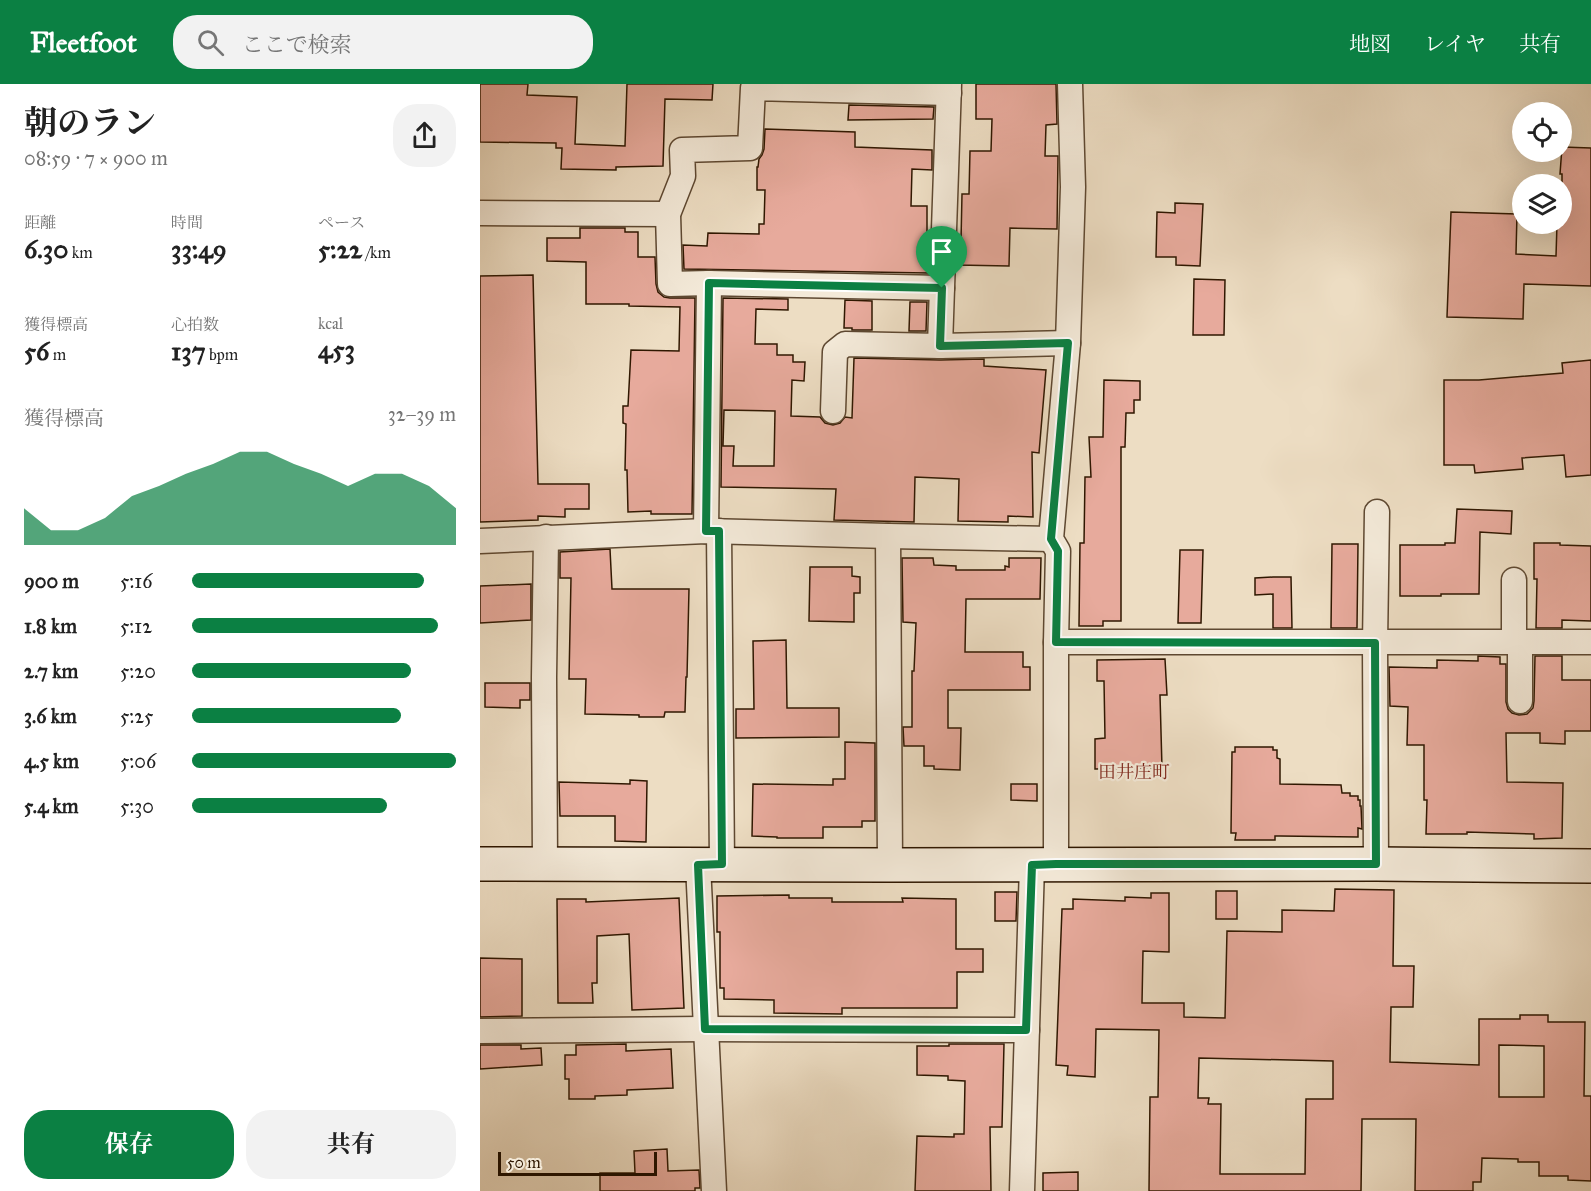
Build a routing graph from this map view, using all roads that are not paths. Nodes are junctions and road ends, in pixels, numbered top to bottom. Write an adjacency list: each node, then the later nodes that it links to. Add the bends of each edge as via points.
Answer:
1 (1070, 84): 7 (street, via 1074,188)
2 (949, 89): 4 (street, via 753,88 750,148 682,150 683,176); 6 (street)
3 (480, 213): 4 (street)
4 (668, 214): 5 (street, via 669,284)
5 (709, 283): 6 (street); 11 (street)
6 (942, 288): 8 (street)
7 (1068, 343): 8 (street); 14 (street)
8 (940, 346): 9 (street, via 845,344 835,352)
9 (833, 411)
10 (1377, 512): 20 (street)
11 (713, 531): 12 (street); 13 (street); 25 (street)
12 (888, 536): 14 (street); 27 (street)
13 (546, 537): 15 (street); 23 (street)
14 (1051, 539): 17 (street, via 1058,551)
15 (480, 541)
16 (1514, 580): 18 (street)
17 (1056, 642): 20 (street); 26 (street)
18 (1517, 642): 19 (street); 20 (street); 21 (street)
19 (1591, 642)
20 (1375, 643): 24 (street)
21 (1520, 701)
22 (480, 864): 23 (street)
23 (544, 864): 25 (street)
24 (1376, 864): 26 (street); 28 (street)
25 (710, 865): 27 (street); 29 (street)
26 (1044, 865): 27 (street); 30 (street)
27 (890, 866)
28 (1591, 866)
29 (705, 1029): 30 (street); 31 (street); 32 (street)
30 (1026, 1030): 33 (street)
31 (480, 1031)
32 (714, 1191)
33 (1022, 1191)

